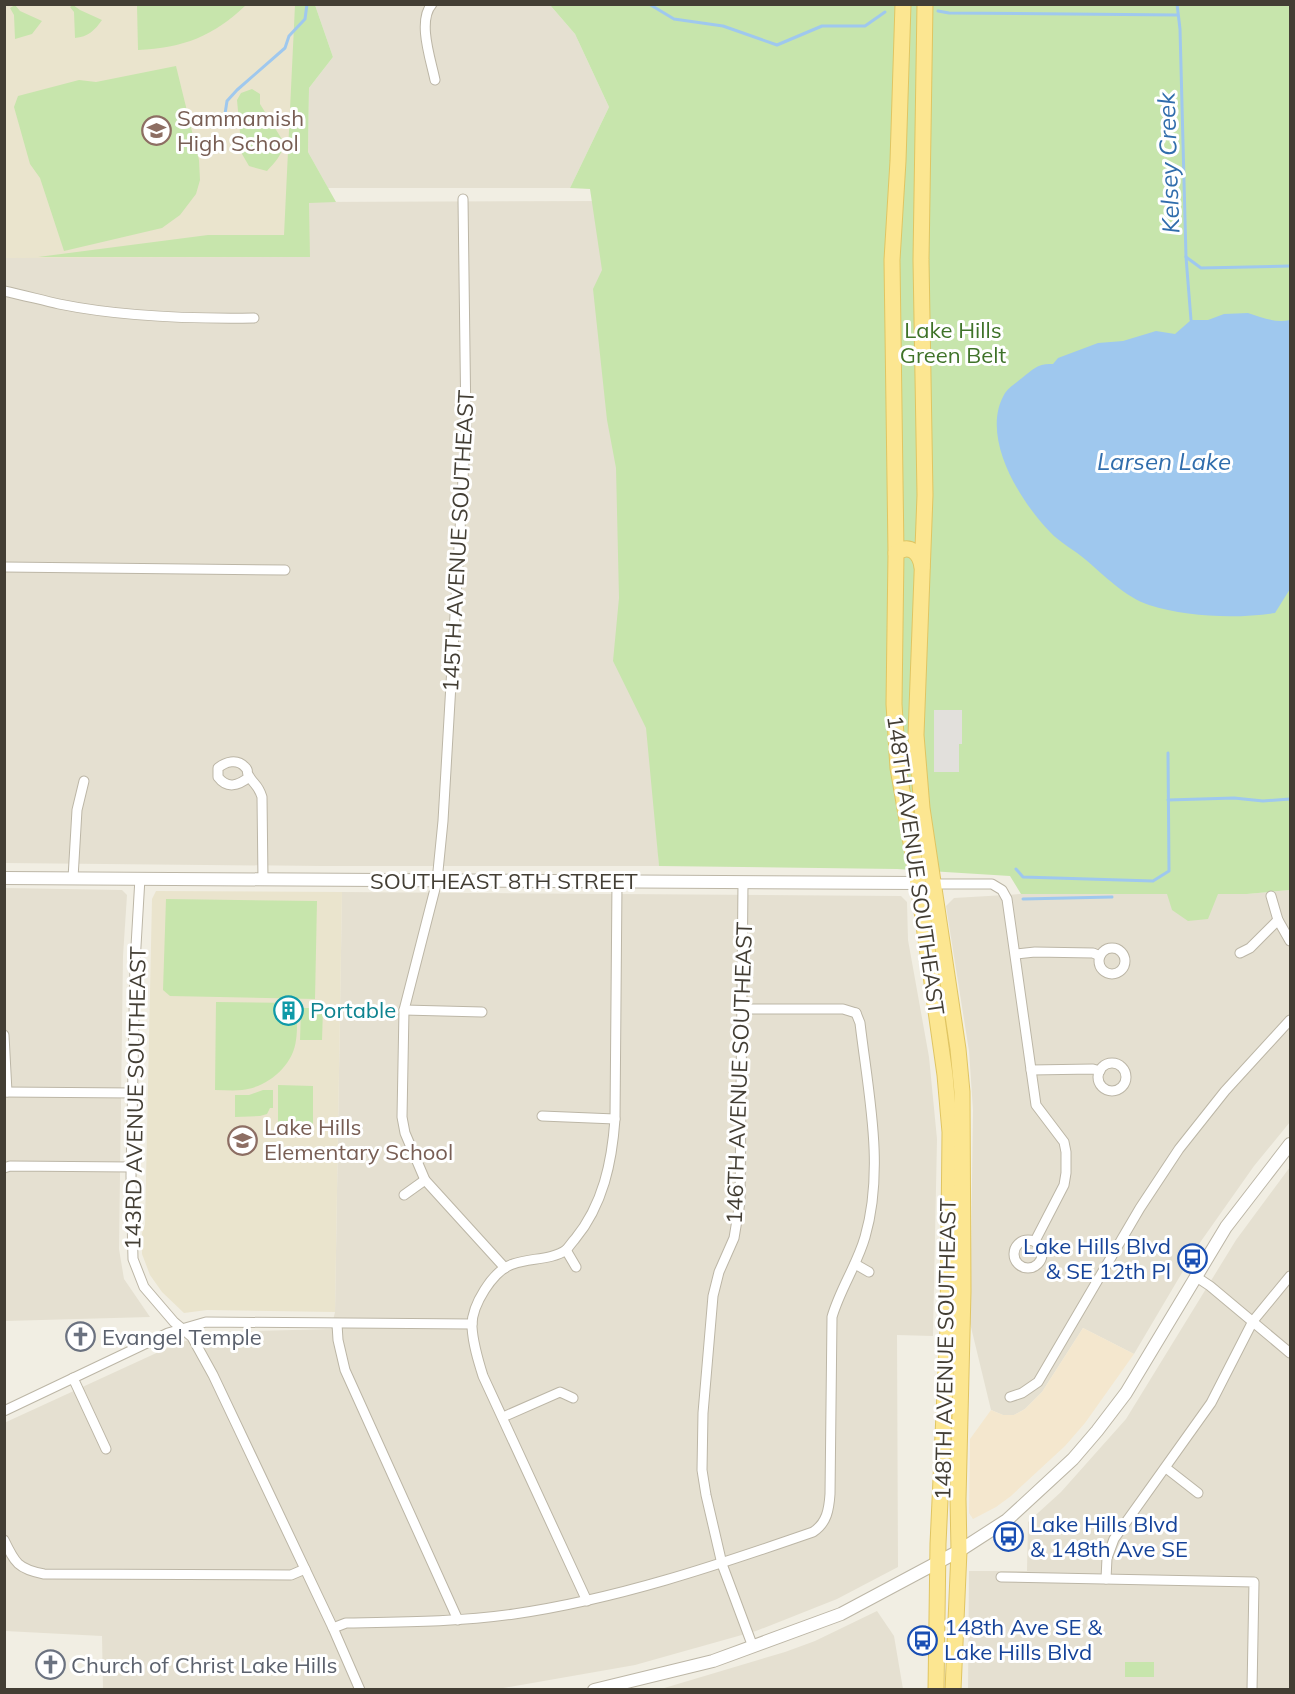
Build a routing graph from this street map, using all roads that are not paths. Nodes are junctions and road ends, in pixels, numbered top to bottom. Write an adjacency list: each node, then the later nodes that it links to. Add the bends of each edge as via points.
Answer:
1 (432, 4): 4 (street, via 425,22)
2 (903, 4): 5 (main road, 148TH AVENUE SOUTHEAST)
3 (925, 4): 6 (main road, 148TH AVENUE SOUTHEAST)
4 (435, 80)
5 (898, 161): 6 (main road, via 907,180 914,181); 10 (main road, 148TH AVENUE SOUTHEAST, via 892,260)
6 (922, 173): 13 (main road, 148TH AVENUE SOUTHEAST, via 926,495)
7 (463, 199): 20 (street, 145TH AVENUE SOUTHEAST, via 466,427)
8 (4, 291): 9 (street, via 120,313)
9 (254, 318)
10 (896, 553): 13 (main road, via 908,548 918,554); 23 (main road, 148TH AVENUE SOUTHEAST, via 894,704 898,768)
11 (4, 567): 12 (street)
12 (285, 570)
13 (922, 577): 24 (main road, 148TH AVENUE SOUTHEAST, via 916,735)
14 (249, 777): 19 (street, via 262,796)
15 (84, 781): 17 (street, via 77,810)
16 (4, 878): 17 (street, SOUTHEAST 8TH STREET)
17 (73, 878): 18 (street, SOUTHEAST 8TH STREET)
18 (140, 878): 19 (street, SOUTHEAST 8TH STREET); 39 (street, 143RD AVENUE SOUTHEAST)
19 (263, 880): 20 (street, SOUTHEAST 8TH STREET)
20 (436, 881): 21 (street, SOUTHEAST 8TH STREET); 31 (street, 145TH AVENUE SOUTHEAST)
21 (617, 882): 22 (street, SOUTHEAST 8TH STREET); 41 (street)
22 (743, 883): 23 (street, SOUTHEAST 8TH STREET); 32 (street, 146TH AVENUE SOUTHEAST)
23 (918, 884): 24 (street, SOUTHEAST 8TH STREET); 68 (main road, 148TH AVENUE SOUTHEAST, via 950,1132)
24 (934, 884): 29 (street, SOUTHEAST 8TH STREET, via 992,884 1002,890); 70 (main road, 148TH AVENUE SOUTHEAST, via 962,1092)
25 (1271, 896): 26 (street)
26 (1278, 920): 27 (street); 28 (street, via 1250,948)
27 (1290, 941)
28 (1239, 953)
29 (1016, 954): 30 (street); 36 (street)
30 (1100, 956)
31 (404, 1010): 33 (street); 45 (street, 145TH AVENUE SOUTHEAST, via 402,1117)
32 (743, 1010): 49 (street, via 858,1010 872,1119 873,1187 866,1236); 72 (street, 146TH AVENUE SOUTHEAST, via 738,1219 713,1296 703,1413 702,1470)
33 (482, 1012)
34 (1290, 1020): 61 (street, via 1179,1149 1038,1382)
35 (4, 1035): 38 (street)
36 (1031, 1070): 37 (street); 47 (street, via 1036,1105 1064,1142 1066,1161 1064,1185)
37 (1100, 1071)
38 (6, 1092): 39 (street)
39 (133, 1093): 43 (street, 143RD AVENUE SOUTHEAST)
40 (542, 1116): 41 (street)
41 (615, 1119): 48 (street, via 612,1151 596,1207)
42 (1290, 1144): 53 (street, via 1226,1227)
43 (131, 1167): 44 (street); 58 (street, 143RD AVENUE SOUTHEAST, via 136,1269 153,1299)
44 (4, 1168)
45 (425, 1180): 46 (street); 51 (street, 145TH AVENUE SOUTHEAST)
46 (404, 1195)
47 (1035, 1241)
48 (566, 1250): 50 (street); 51 (street)
49 (855, 1264): 52 (street); 72 (street, via 832,1317 830,1494 824,1521 813,1532)
50 (576, 1267)
51 (505, 1268): 57 (street, via 488,1286)
52 (869, 1272)
53 (1196, 1276): 55 (street); 70 (street, via 1126,1393 1097,1431 1007,1520)
54 (1290, 1276): 55 (street)
55 (1253, 1321): 59 (street); 66 (street, via 1212,1403)
56 (337, 1324): 57 (street); 58 (street, via 206,1322); 77 (street, via 345,1370)
57 (472, 1324): 64 (street, via 483,1376)
58 (182, 1329): 60 (street); 73 (street, 143RD AVENUE SOUTHEAST, via 192,1337 213,1375)
59 (1290, 1353)
60 (73, 1378): 63 (street); 65 (street)
61 (1010, 1397)
62 (573, 1398): 64 (street, via 560,1392)
63 (4, 1411)
64 (503, 1417): 76 (street)
65 (106, 1449)
66 (1166, 1468): 67 (street); 75 (street, via 1114,1539 1107,1558)
67 (1198, 1494)
68 (941, 1517): 70 (main road); 71 (main road, 148TH AVENUE SOUTHEAST)
69 (4, 1540): 73 (street, via 22,1568 44,1574 291,1575)
70 (959, 1551): 71 (street); 80 (main road, 148TH AVENUE SOUTHEAST)
71 (938, 1562): 79 (street, via 841,1614); 80 (main road, via 947,1591 946,1664); 83 (main road, 148TH AVENUE SOUTHEAST)
72 (722, 1563): 76 (street); 79 (street, 146TH AVENUE SOUTHEAST)
73 (305, 1569): 78 (street, 143RD AVENUE SOUTHEAST)
74 (1001, 1577): 75 (street)
75 (1107, 1579): 84 (street, via 1254,1582)
76 (587, 1601): 77 (street)
77 (458, 1620): 78 (street, via 345,1623)
78 (333, 1628): 81 (street, 143RD AVENUE SOUTHEAST)
79 (753, 1647): 82 (street, via 713,1661)
80 (953, 1686)
81 (360, 1689)
82 (594, 1689)
83 (936, 1689)
84 (1252, 1689)

